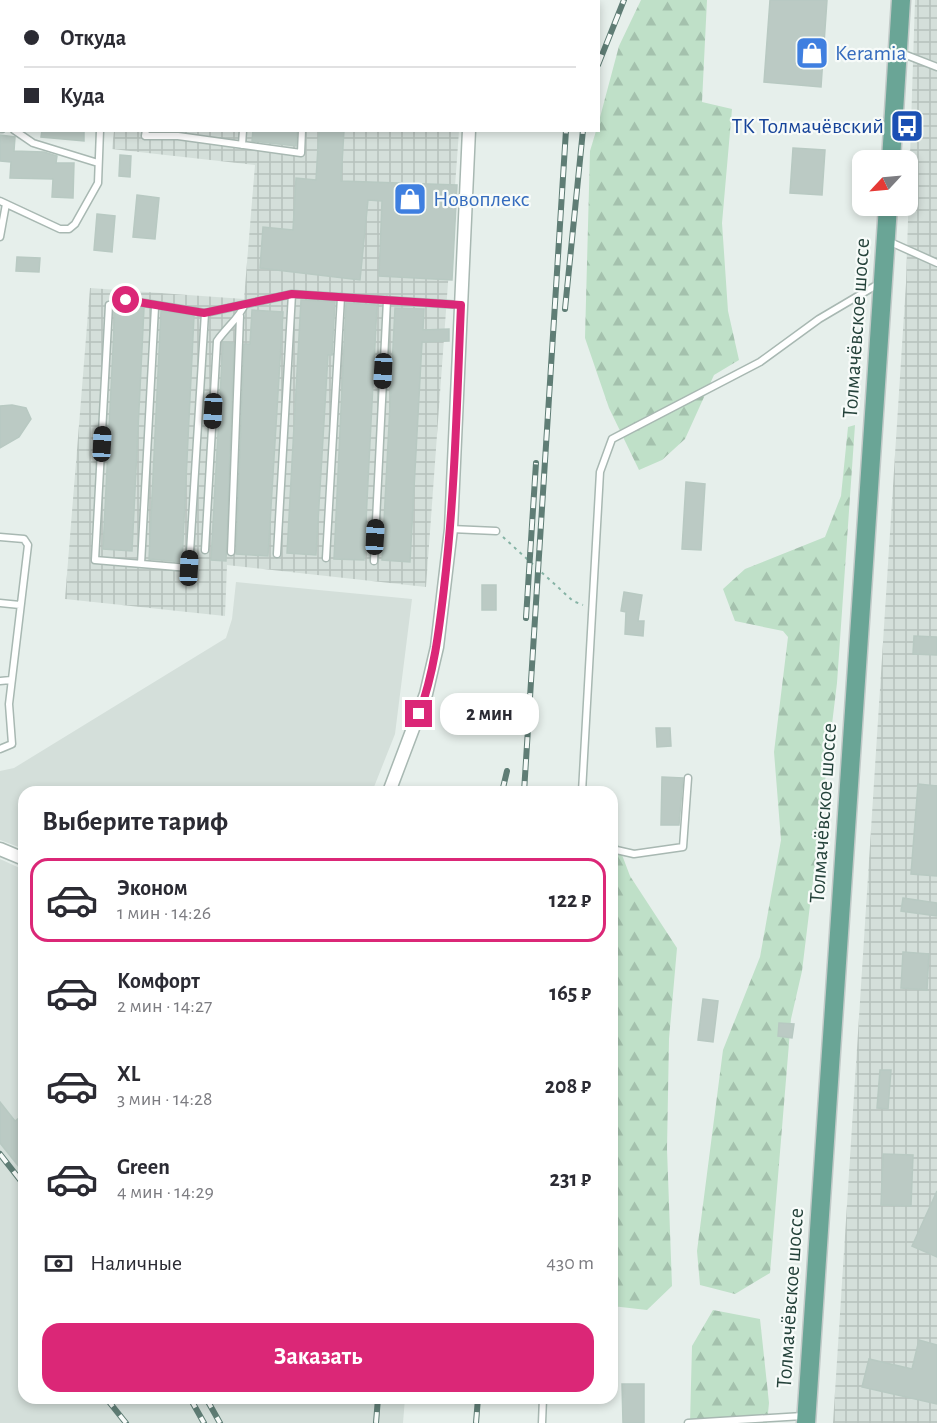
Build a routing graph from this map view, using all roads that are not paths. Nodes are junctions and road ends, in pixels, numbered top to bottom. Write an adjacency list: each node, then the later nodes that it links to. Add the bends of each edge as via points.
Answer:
1 (901, 0): 2 (main road)
2 (897, 52): 3 (lane); 12 (main road)
3 (937, 67)
4 (17, 132): 13 (lane, via 33,143)
5 (100, 132): 13 (lane)
6 (146, 132): 10 (lane, via 145,136)
7 (243, 132): 11 (lane)
8 (302, 132): 11 (lane, via 301,153)
9 (469, 132): 24 (street)
10 (179, 134): 11 (lane)
11 (242, 145)
12 (892, 150)
13 (98, 163): 14 (lane, via 98,183 69,229 60,229)
14 (3, 203): 16 (lane)
15 (887, 216): 17 (main road, Толмачёвское шоссе)
16 (0, 237)
17 (886, 240): 18 (lane); 19 (main road, Толмачёвское шоссе)
18 (937, 262)
19 (883, 281): 44 (lane, via 819,319 760,362 612,439 600,472); 49 (main road, Толмачёвское шоссе)
20 (292, 294): 21 (lane); 23 (lane); 33 (lane)
21 (341, 297): 22 (lane); 34 (lane)
22 (387, 300): 24 (lane); 35 (lane)
23 (245, 304): 26 (lane); 27 (lane)
24 (461, 305): 28 (street)
25 (155, 307): 26 (lane); 36 (lane); 36 (lane, via 126,300 109,305 95,560)
26 (204, 313): 36 (lane, via 189,568)
27 (240, 316): 31 (lane, via 230,322 218,341); 32 (lane)
28 (451, 529): 29 (lane); 43 (street, via 437,647 426,694)
29 (496, 531)
30 (0, 537): 38 (lane, via 24,539 28,544)
31 (206, 550)
32 (231, 552)
33 (277, 554)
34 (326, 558)
35 (374, 561)
36 (141, 564)
37 (0, 603): 38 (lane)
38 (20, 605): 39 (lane)
39 (11, 680): 40 (lane); 41 (lane, via 12,744)
40 (0, 681)
41 (0, 749)
42 (688, 778): 46 (lane, via 683,847 634,854)
43 (391, 786)
44 (582, 786)
45 (0, 849): 47 (street)
46 (618, 850)
47 (18, 856)
48 (543, 1404): 50 (lane)
49 (806, 1420): 51 (lane)
50 (542, 1423)
51 (688, 1423)

